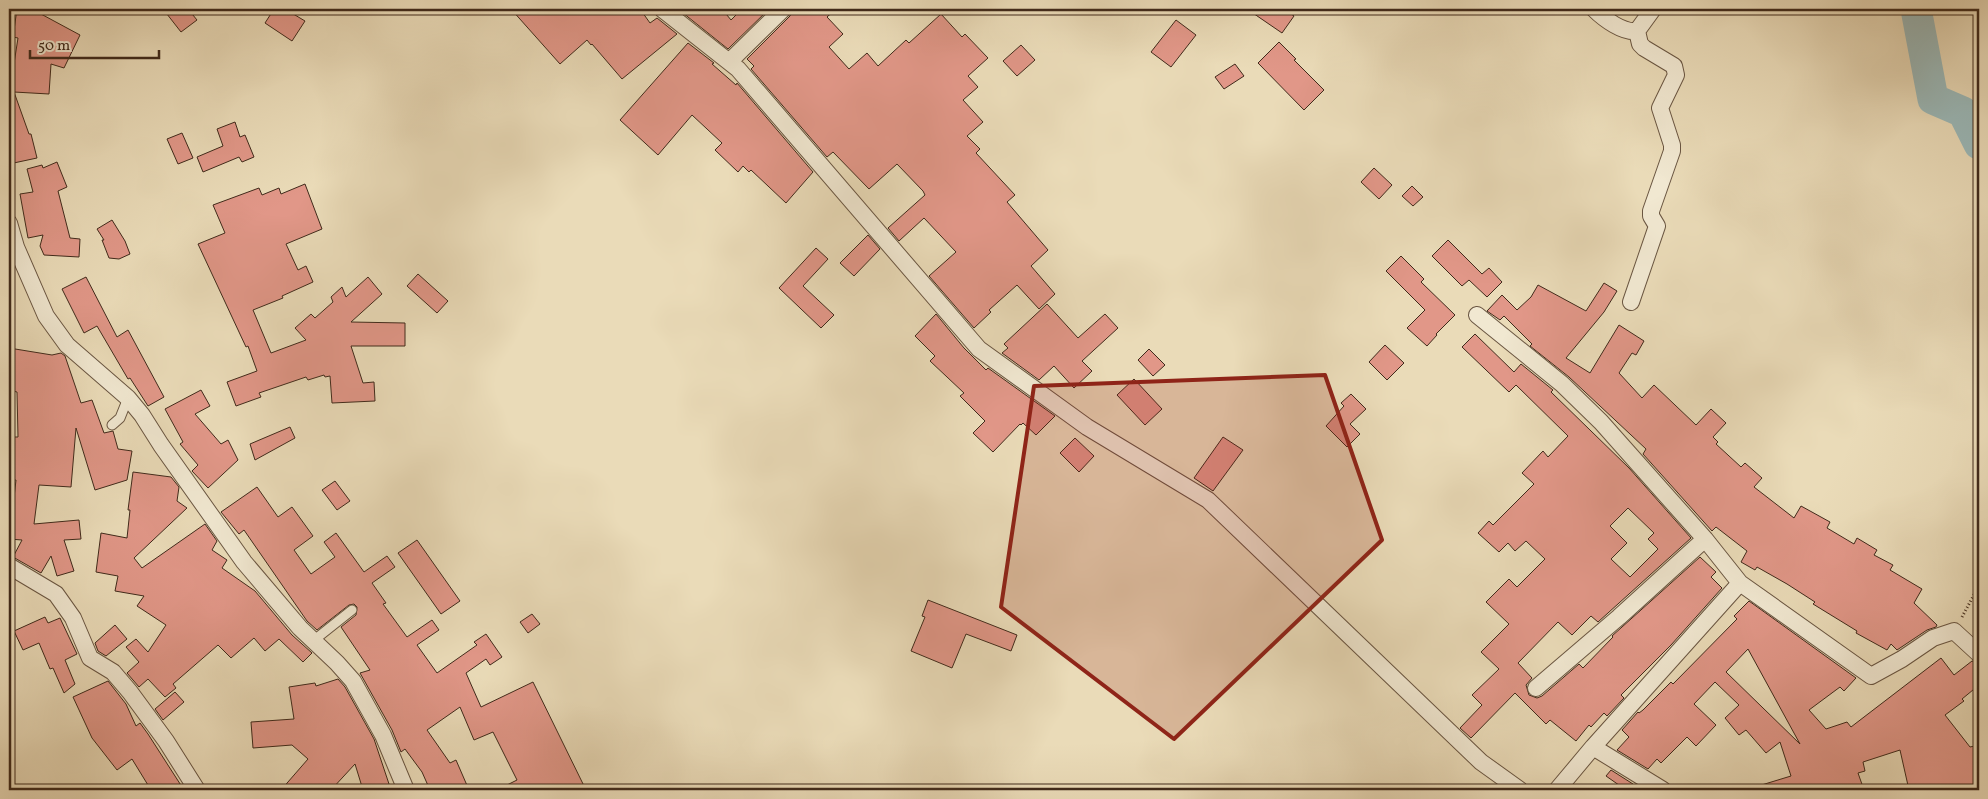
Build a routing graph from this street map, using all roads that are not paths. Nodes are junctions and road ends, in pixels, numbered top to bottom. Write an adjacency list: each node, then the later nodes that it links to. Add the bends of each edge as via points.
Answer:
1 (662, 9): 6 (street)
2 (784, 9): 6 (street)
3 (1594, 9): 5 (street, via 1620,28)
4 (1653, 9): 5 (street)
5 (1638, 31): 8 (street, via 1640,44 1674,66 1676,75 1660,108 1672,148 1651,211 1657,226)
6 (729, 62): 22 (street, via 979,349 1087,427 1208,500 1482,762)
7 (9, 223): 10 (street, via 46,316 66,345)
8 (1631, 302)
9 (1477, 315): 12 (street, via 1595,415)
10 (128, 398): 11 (lane, via 120,418); 16 (street, via 244,562)
11 (112, 425)
12 (1705, 538): 14 (street); 18 (street)
13 (9, 566): 20 (street, via 56,594 73,618 90,658 113,672 130,692)
14 (1740, 583): 17 (street, via 1871,676 1934,638 1954,631); 19 (street)
15 (352, 610): 16 (lane)
16 (313, 641): 21 (street, via 353,681 384,735)
17 (1979, 654)
18 (1536, 688)
19 (1594, 747): 23 (street); 24 (street)
20 (197, 790)
21 (406, 790)
22 (1520, 790)
23 (1557, 790)
24 (1663, 790)

